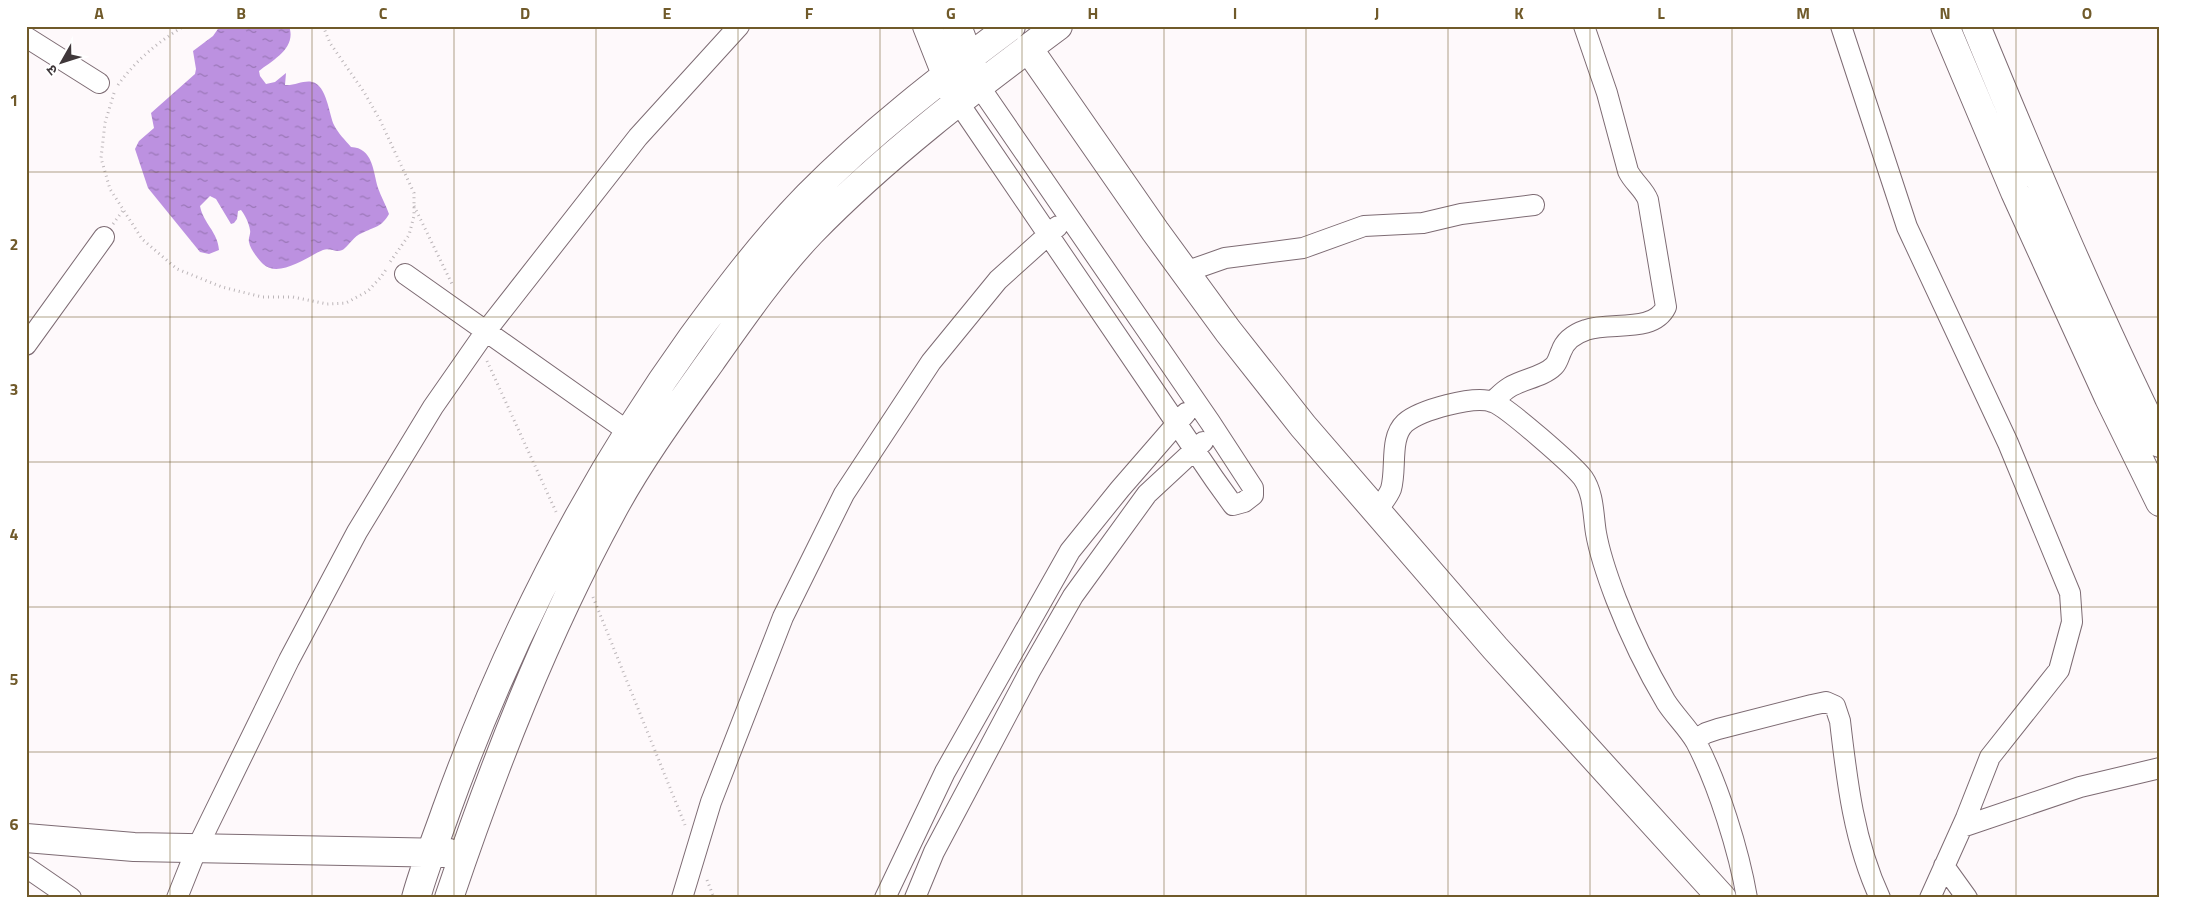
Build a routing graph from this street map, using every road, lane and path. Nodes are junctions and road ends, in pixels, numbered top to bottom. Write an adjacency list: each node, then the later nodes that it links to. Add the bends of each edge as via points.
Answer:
1 (184, 26): 20 (path, via 128,70 116,87 105,123 101,158 110,189 142,238 177,269 222,287 262,297 346,303 368,291 381,277 409,235)
2 (324, 26): 20 (path, via 330,42 364,92 400,161 414,193)
3 (739, 26): 27 (street, via 638,137)
4 (927, 26): 15 (street)
5 (957, 26): 14 (street)
6 (1011, 26): 14 (street)
7 (1058, 26): 13 (street)
8 (1584, 26): 30 (street, via 1628,170 1646,193 1666,307 1657,319 1641,324 1606,326 1572,336 1547,371 1510,387)
9 (1841, 26): 43 (street, via 1907,227 2008,443 2070,593 2072,622 2058,670 1990,757)
10 (1946, 26): 37 (street, via 2016,192)
11 (1976, 26): 34 (street, via 2061,228)
12 (26, 37): 16 (street)
13 (1028, 48): 17 (street); 24 (street)
14 (969, 57): 15 (street); 17 (street)
15 (946, 76): 18 (street); 33 (street, via 867,139 764,244 653,393)
16 (99, 83)
17 (979, 86): 18 (street); 21 (street)
18 (958, 102): 22 (street); 35 (street, via 809,234 738,322)
19 (1534, 205): 24 (street, via 1461,214 1423,223 1364,226 1303,248 1225,258)
20 (414, 206): 26 (path)
21 (1069, 216): 22 (street); 29 (street)
22 (1048, 235): 31 (street); 47 (street, via 998,280 931,362 844,494 783,617 711,802)
23 (104, 237): 28 (street)
24 (1185, 272): 38 (street, via 1303,426)
25 (405, 274): 27 (street)
26 (454, 289)
27 (482, 336): 33 (street); 39 (path); 45 (street, via 433,407 357,532 289,660)
28 (26, 345)
29 (1196, 401): 31 (street); 32 (street)
30 (1492, 402): 38 (street, via 1448,405 1415,416 1406,423 1396,438 1390,490); 41 (street, via 1525,425 1583,478 1594,508 1602,557 1616,599 1648,670)
31 (1177, 423): 36 (street); 58 (street, via 1070,551 945,772)
32 (1216, 430): 36 (street); 36 (street, via 1253,488 1253,495 1233,505)
33 (629, 432): 35 (street); 39 (street)
34 (2160, 443)
35 (652, 449): 40 (street, via 613,510)
36 (1195, 451): 59 (street, via 1147,494 1073,596 934,852)
37 (2160, 502)
38 (1377, 511): 60 (street)
39 (568, 538): 46 (street, via 512,644)
40 (582, 569): 47 (path); 48 (street, via 538,664 478,810)
41 (1695, 740): 61 (street, via 1727,825); 62 (street, via 1718,729 1812,705 1826,702 1835,706 1840,721 1855,828 1862,857)
42 (2160, 768): 43 (street, via 2080,787)
43 (1962, 827): 49 (street)
44 (26, 838): 45 (street, via 134,847)
45 (197, 848): 46 (street); 53 (street)
46 (431, 852): 48 (street); 54 (street)
47 (696, 852): 56 (street); 57 (path)
48 (464, 854): 55 (street)
49 (1944, 866): 51 (street); 64 (street)
50 (26, 867): 52 (street)
51 (1932, 893): 63 (street)
52 (71, 898)
53 (177, 898)
54 (416, 898)
55 (449, 898)
56 (682, 898)
57 (714, 898)
58 (885, 898)
59 (915, 898)
60 (1722, 898)
61 (1747, 898)
62 (1880, 898)
63 (1915, 898)
64 (1967, 898)

